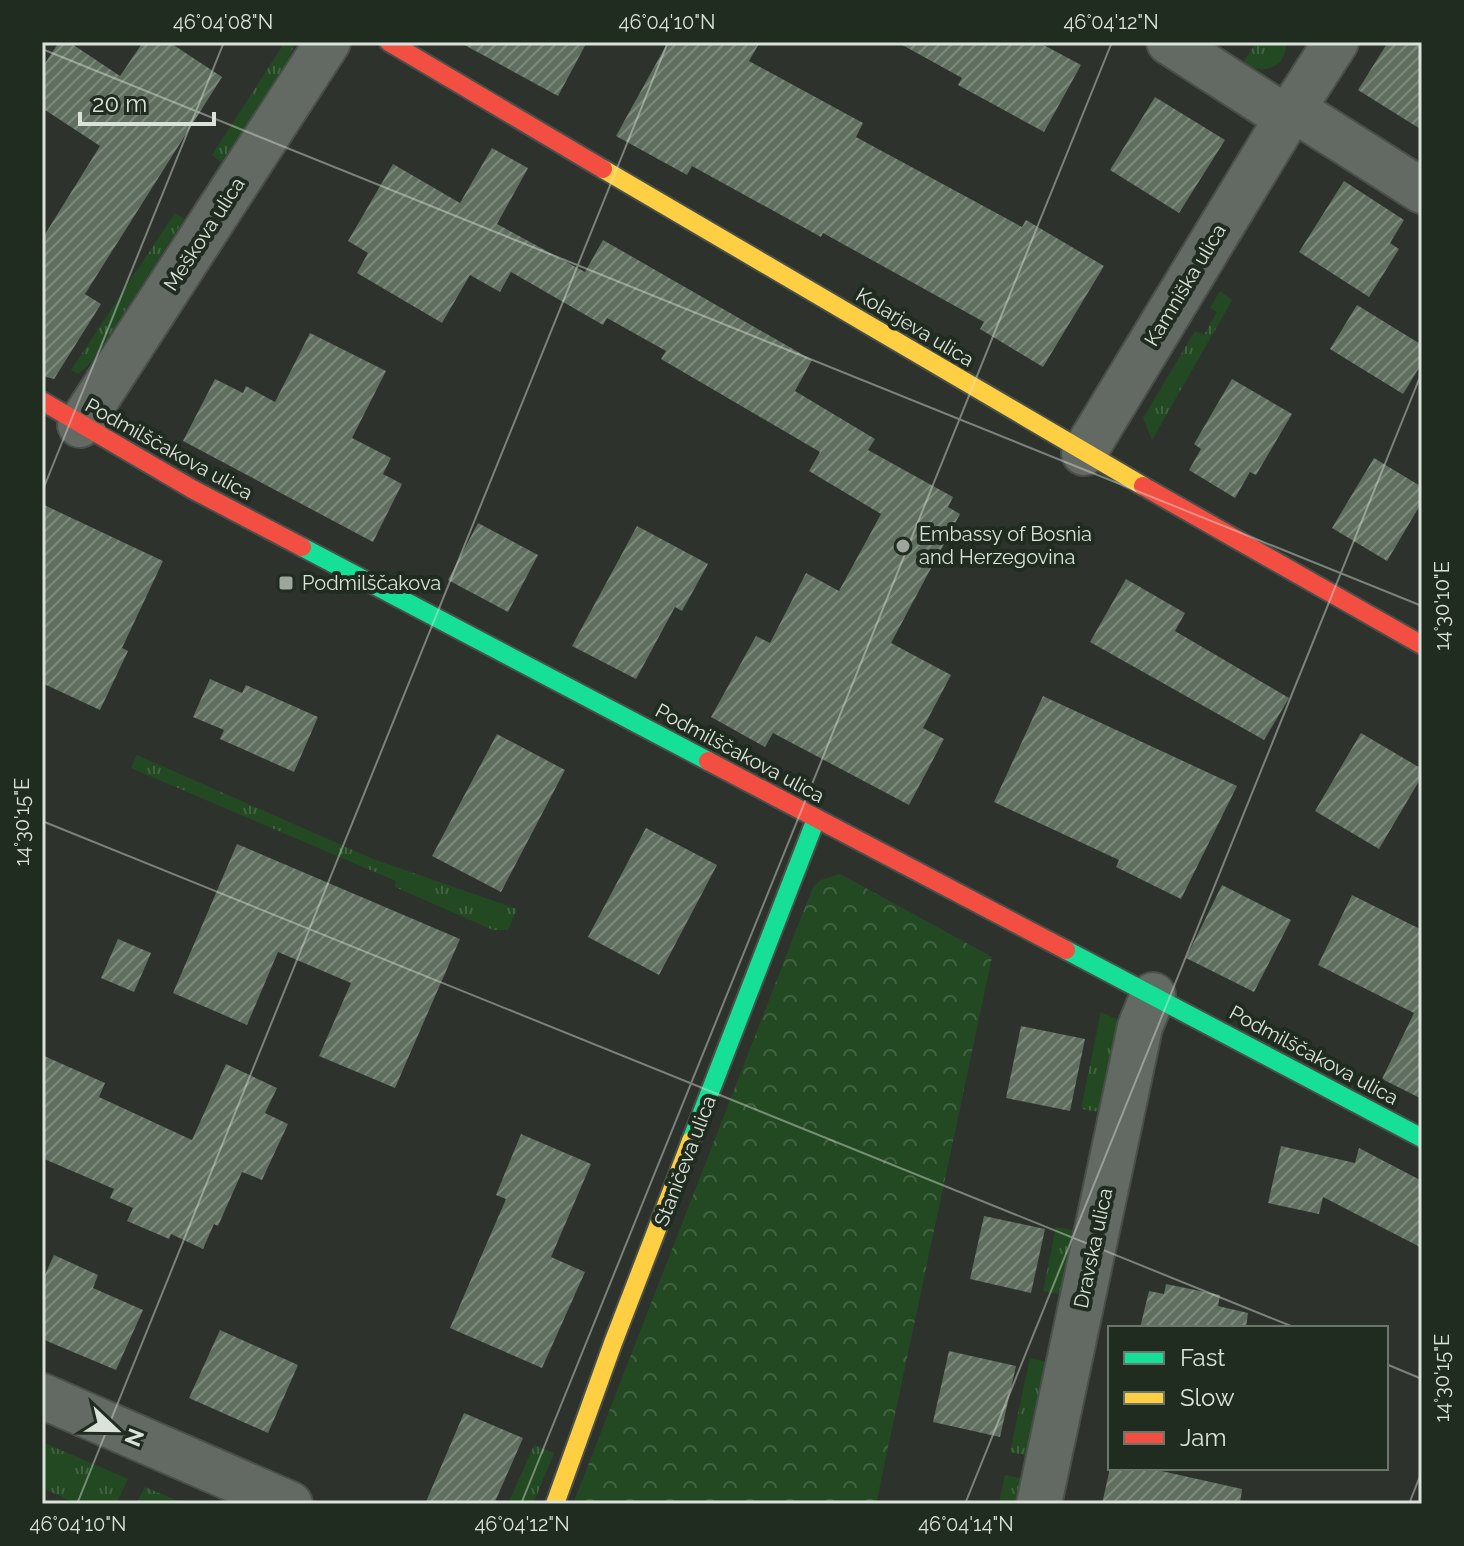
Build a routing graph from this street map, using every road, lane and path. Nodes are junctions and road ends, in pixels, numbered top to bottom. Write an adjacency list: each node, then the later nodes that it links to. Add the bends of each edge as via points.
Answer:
1 (328, 42): 8 (street, Meškova ulica)
2 (1169, 42): 5 (street)
3 (1336, 42): 5 (street, Kamniška ulica)
4 (395, 46): 9 (street, Kolarjeva ulica)
5 (1290, 113): 6 (street); 9 (street, Kamniška ulica)
6 (1422, 191)
7 (42, 401): 8 (street, Podmilščakova ulica)
8 (80, 425): 11 (street, Podmilščakova ulica)
9 (1084, 453): 10 (street, Kolarjeva ulica)
10 (1422, 645)
11 (816, 819): 12 (street, Podmilščakova ulica); 16 (street, Staničeva ulica)
12 (1153, 995): 13 (street, Podmilščakova ulica); 17 (street, Dravska ulica, via 1140,1027)
13 (1422, 1138)
14 (42, 1396): 15 (street)
15 (290, 1504)
16 (555, 1504)
17 (1039, 1504)

